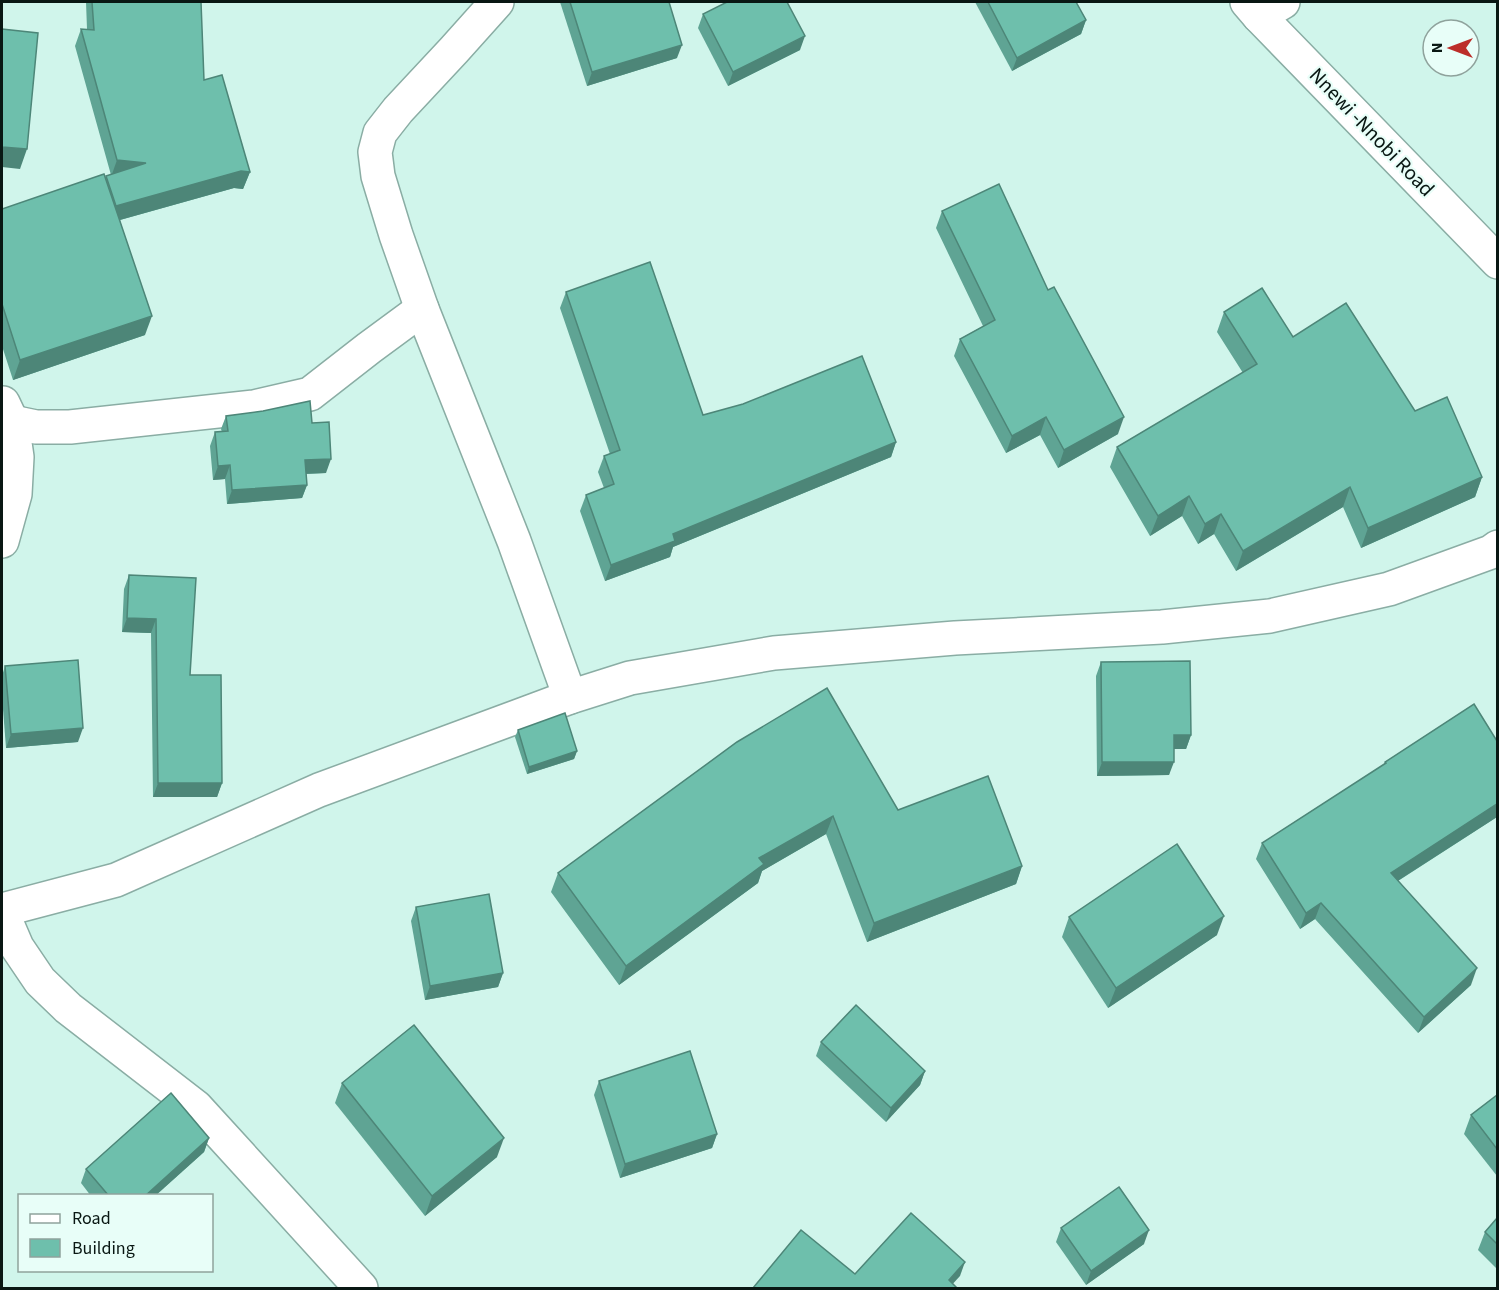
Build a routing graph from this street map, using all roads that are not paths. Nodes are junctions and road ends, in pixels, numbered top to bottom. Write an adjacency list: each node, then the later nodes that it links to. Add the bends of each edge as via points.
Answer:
1 (497, 2): 4 (street, via 398,110 380,133 375,152 378,176)
2 (1263, 6): 3 (street, Nnewi -Nnobi Road)
3 (1497, 262)
4 (422, 309): 5 (street, via 310,394 254,407 70,427 36,428); 8 (street, via 514,541)
5 (7, 412): 6 (street, via 17,457 15,494)
6 (2, 541)
7 (1497, 548): 8 (street, via 1389,589 1270,616 774,653 630,678)
8 (570, 697): 9 (street, via 319,790 116,880)
9 (2, 911): 10 (street, via 17,947 40,981 68,1008 196,1107)
10 (361, 1288)

